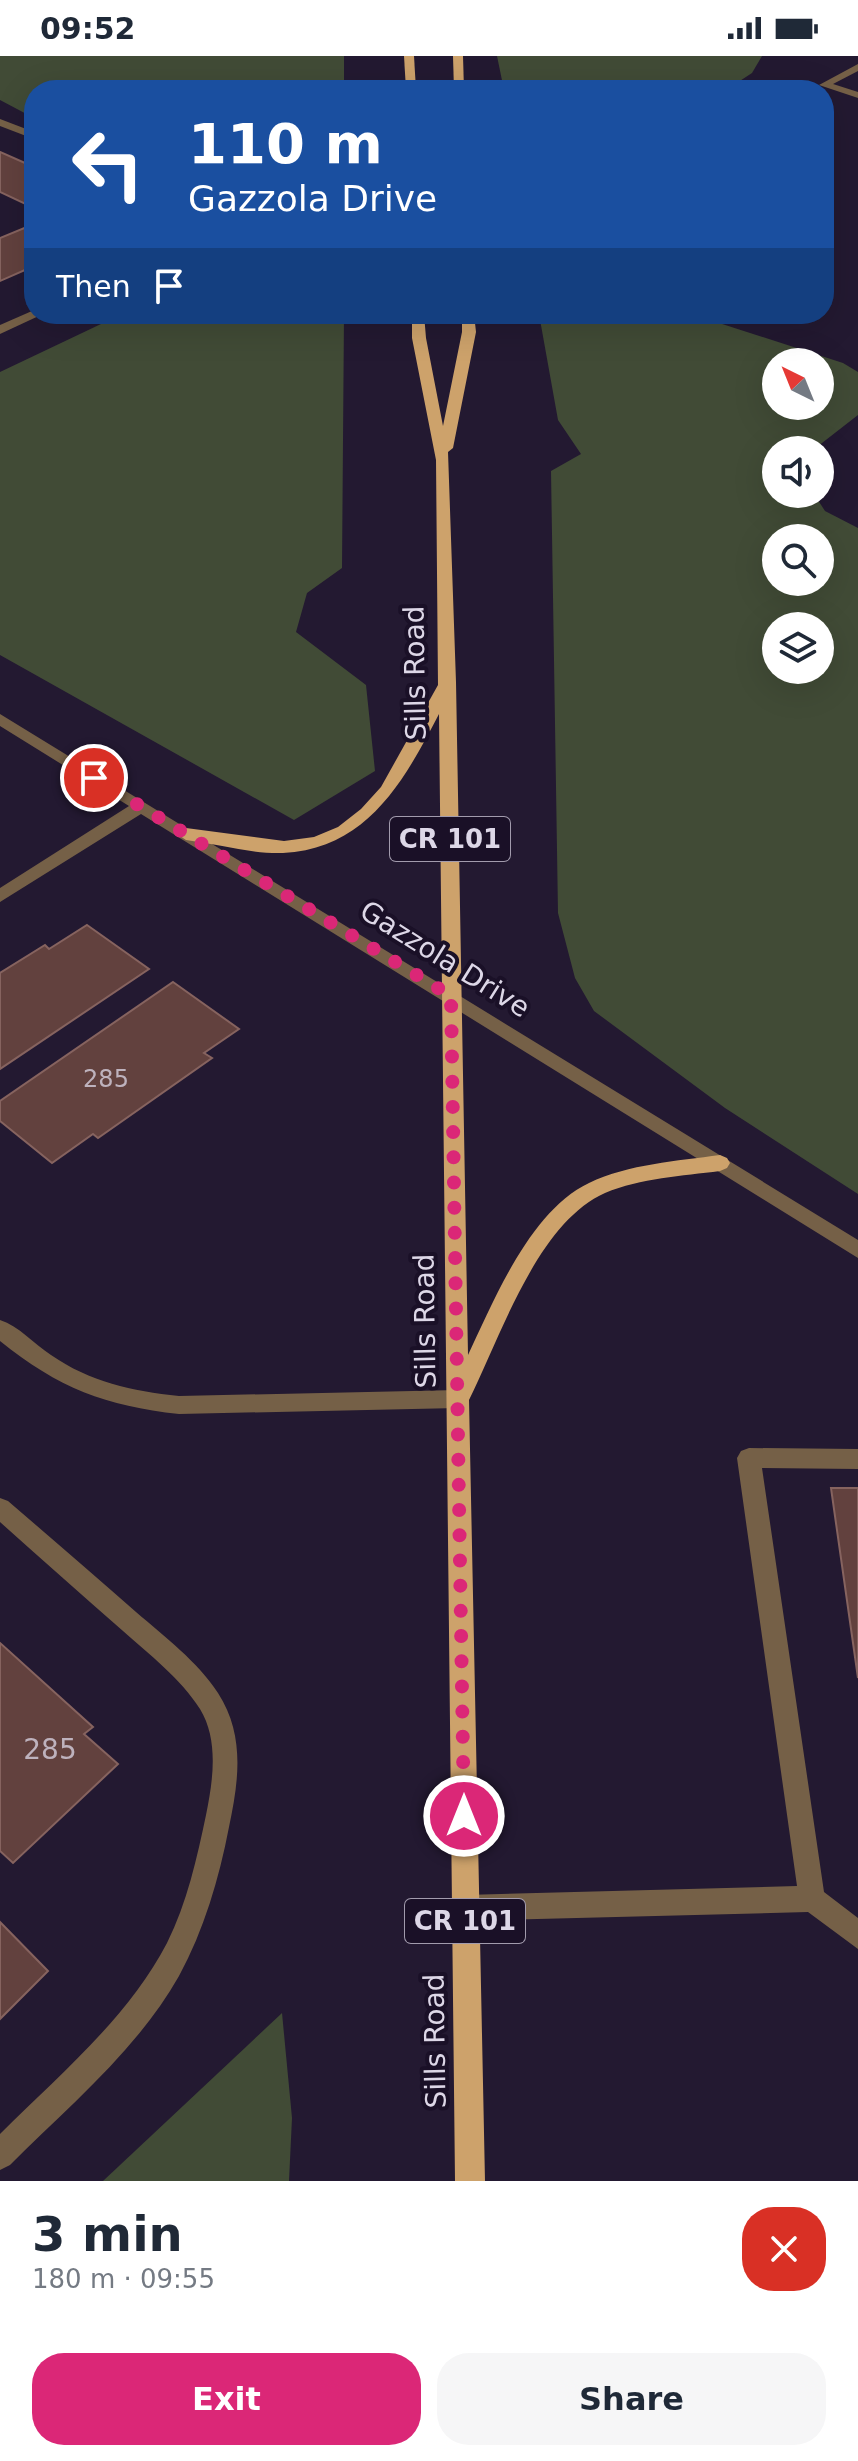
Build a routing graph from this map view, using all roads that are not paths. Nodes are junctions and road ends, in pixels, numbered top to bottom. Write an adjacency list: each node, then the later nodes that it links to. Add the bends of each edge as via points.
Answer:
1 (409, 56): 4 (main road)
2 (458, 56): 5 (main road)
3 (858, 67): 6 (street)
4 (410, 80)
5 (459, 80)
6 (833, 80)
7 (834, 88): 8 (street)
8 (858, 95)
9 (0, 122): 10 (street)
10 (24, 132)
11 (24, 320): 14 (street)
12 (418, 324): 15 (main road, Sills Road / CR 101)
13 (469, 324): 15 (main road, Sills Road / CR 101)
14 (0, 330)
15 (443, 460): 16 (main road, Sills Road / CR 101)
16 (448, 682): 19 (main road, via 381,799 352,828 320,842 282,847); 21 (main road, Sills Road / CR 101)
17 (0, 719): 18 (street, Gazzola Drive)
18 (140, 807): 19 (street, Gazzola Drive); 20 (street)
19 (186, 834): 21 (street, Gazzola Drive)
20 (0, 896)
21 (451, 996): 22 (street, Gazzola Drive); 25 (main road, Sills Road / CR 101)
22 (720, 1163): 23 (street, Gazzola Drive); 25 (main road, via 632,1177 573,1202 540,1240)
23 (858, 1250)
24 (0, 1329): 25 (street, via 63,1378 137,1402)
25 (458, 1399): 29 (main road, Sills Road / CR 101)
26 (858, 1459): 28 (street, via 749,1458)
27 (0, 1508): 31 (street, via 203,1692 219,1719 225,1753 209,1864 186,1930 158,1985 117,2036)
28 (812, 1899): 29 (street); 30 (street)
29 (465, 1908): 32 (main road, Sills Road / CR 101)
30 (858, 1935)
31 (0, 2155)
32 (470, 2181)

